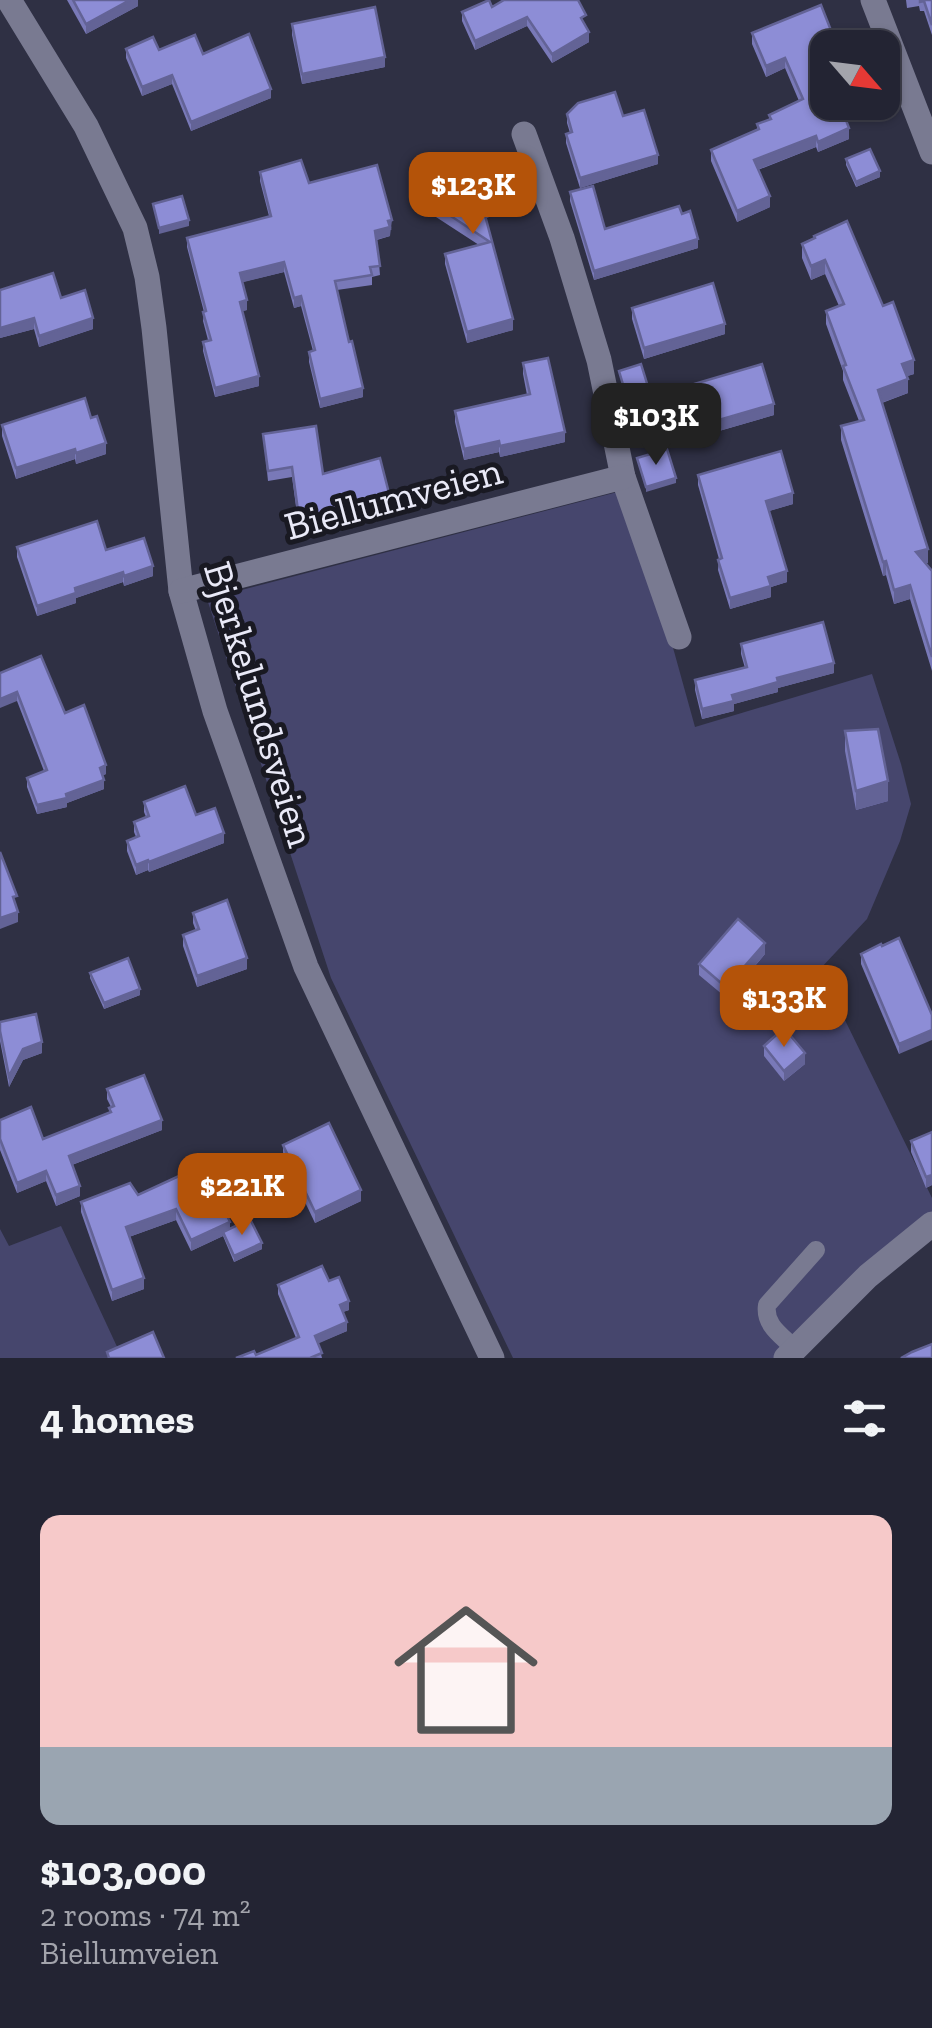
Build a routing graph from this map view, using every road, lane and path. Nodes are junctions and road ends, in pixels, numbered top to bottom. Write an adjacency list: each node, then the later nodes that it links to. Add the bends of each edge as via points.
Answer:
1 (8, 0): 7 (street, Bjerkelundsveien, via 86,126 135,228 154,328)
2 (874, 0): 3 (street)
3 (920, 84): 5 (street)
4 (524, 134): 6 (street, via 599,360)
5 (932, 152)
6 (623, 476): 7 (street, Biellumveien); 8 (street)
7 (181, 592): 12 (street, Bjerkelundsveien, via 215,710 306,967)
8 (679, 638)
9 (932, 1224): 11 (street)
10 (816, 1250): 11 (lane, via 767,1305 770,1325)
11 (790, 1353)
12 (492, 1358)

